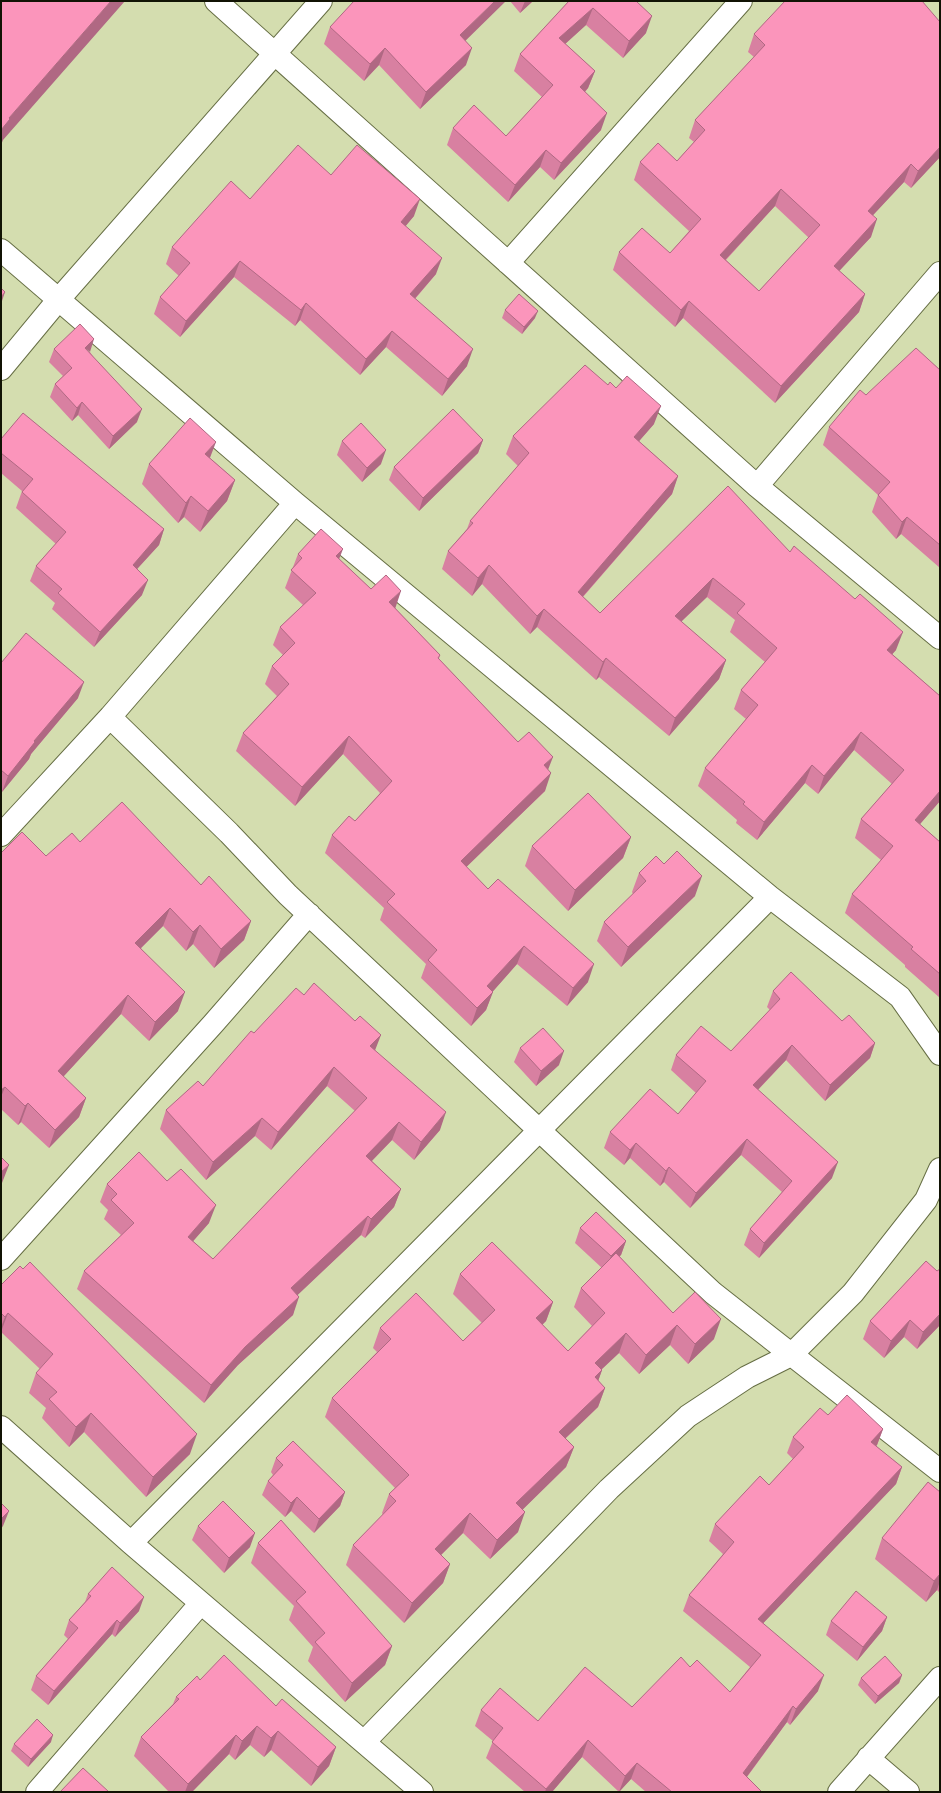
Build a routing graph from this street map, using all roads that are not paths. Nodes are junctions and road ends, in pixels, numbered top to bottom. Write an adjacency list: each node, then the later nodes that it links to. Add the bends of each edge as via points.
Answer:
1 (216, 1): 4 (street)
2 (321, 1): 4 (street)
3 (741, 1): 6 (street)
4 (274, 52): 6 (street); 8 (street)
5 (1, 250): 8 (street)
6 (508, 263): 10 (street)
7 (940, 273): 10 (street)
8 (59, 299): 9 (street); 11 (street)
9 (1, 369)
10 (757, 486): 12 (street)
11 (295, 503): 13 (street); 15 (street)
12 (940, 638)
13 (110, 717): 14 (street); 16 (street)
14 (1, 835)
15 (770, 897): 17 (street, via 900,998); 18 (street)
16 (309, 914): 18 (street); 20 (street, via 214,1024)
17 (940, 1054)
18 (540, 1130): 21 (street, via 713,1293); 24 (street)
19 (940, 1169): 21 (street, via 926,1200 853,1293)
20 (1, 1259)
21 (792, 1355): 23 (street); 27 (street, via 747,1377 688,1416 609,1489)
22 (1, 1427): 24 (street)
23 (940, 1471)
24 (131, 1543): 25 (street)
25 (201, 1603): 27 (street); 29 (street)
26 (940, 1678): 28 (street)
27 (364, 1742): 30 (street)
28 (868, 1758): 31 (street); 32 (street)
29 (37, 1792)
30 (422, 1792)
31 (839, 1792)
32 (908, 1792)

